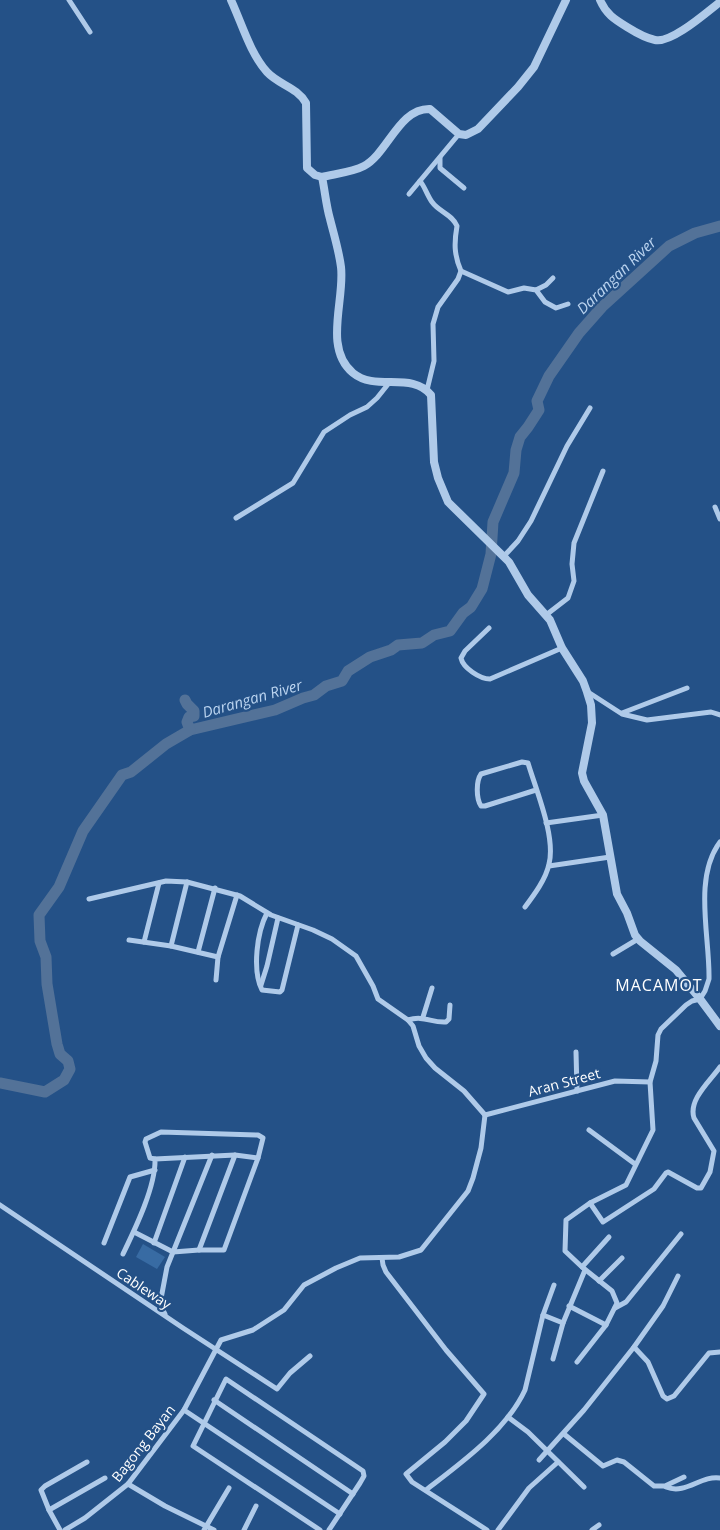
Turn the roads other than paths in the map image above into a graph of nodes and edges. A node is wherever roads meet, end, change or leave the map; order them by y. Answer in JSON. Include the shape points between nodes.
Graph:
{"nodes":[{"id":1,"x":69,"y":0,"type":"edge"},
{"id":2,"x":231,"y":0,"type":"edge"},
{"id":3,"x":566,"y":0,"type":"edge"},
{"id":4,"x":600,"y":0,"type":"edge"},
{"id":5,"x":720,"y":2,"type":"edge"},
{"id":6,"x":90,"y":32,"type":"dead end"},
{"id":7,"x":459,"y":134,"type":"junction"},
{"id":8,"x":440,"y":157,"type":"junction"},
{"id":9,"x":322,"y":177,"type":"junction"},
{"id":10,"x":420,"y":181,"type":"junction"},
{"id":11,"x":464,"y":188,"type":"dead end"},
{"id":12,"x":409,"y":194,"type":"dead end"},
{"id":13,"x":461,"y":271,"type":"junction"},
{"id":14,"x":552,"y":278,"type":"dead end"},
{"id":15,"x":536,"y":290,"type":"junction"},
{"id":16,"x":568,"y":304,"type":"dead end"},
{"id":17,"x":389,"y":382,"type":"junction"},
{"id":18,"x":427,"y":390,"type":"junction"},
{"id":19,"x":590,"y":408,"type":"dead end"},
{"id":20,"x":603,"y":471,"type":"dead end"},
{"id":21,"x":715,"y":507,"type":"dead end"},
{"id":22,"x":236,"y":518,"type":"dead end"},
{"id":23,"x":720,"y":519,"type":"edge"},
{"id":24,"x":502,"y":554,"type":"junction"},
{"id":25,"x":546,"y":615,"type":"junction"},
{"id":26,"x":489,"y":628,"type":"dead end"},
{"id":27,"x":562,"y":648,"type":"junction"},
{"id":28,"x":687,"y":688,"type":"dead end"},
{"id":29,"x":587,"y":692,"type":"junction"},
{"id":30,"x":622,"y":714,"type":"junction"},
{"id":31,"x":720,"y":715,"type":"edge"},
{"id":32,"x":536,"y":790,"type":"junction"},
{"id":33,"x":603,"y":816,"type":"junction"},
{"id":34,"x":546,"y":822,"type":"junction"},
{"id":35,"x":720,"y":842,"type":"edge"},
{"id":36,"x":610,"y":857,"type":"junction"},
{"id":37,"x":549,"y":866,"type":"junction"},
{"id":38,"x":187,"y":882,"type":"junction"},
{"id":39,"x":159,"y":883,"type":"junction"},
{"id":40,"x":215,"y":888,"type":"junction"},
{"id":41,"x":237,"y":895,"type":"junction"},
{"id":42,"x":89,"y":899,"type":"dead end"},
{"id":43,"x":525,"y":907,"type":"dead end"},
{"id":44,"x":266,"y":913,"type":"junction"},
{"id":45,"x":278,"y":918,"type":"junction"},
{"id":46,"x":298,"y":925,"type":"junction"},
{"id":47,"x":638,"y":939,"type":"junction"},
{"id":48,"x":129,"y":940,"type":"dead end"},
{"id":49,"x":144,"y":942,"type":"junction"},
{"id":50,"x":171,"y":946,"type":"junction"},
{"id":51,"x":198,"y":952,"type":"junction"},
{"id":52,"x":614,"y":954,"type":"dead end"},
{"id":53,"x":218,"y":957,"type":"junction"},
{"id":54,"x":216,"y":980,"type":"dead end"},
{"id":55,"x":260,"y":987,"type":"junction"},
{"id":56,"x":432,"y":988,"type":"dead end"},
{"id":57,"x":700,"y":998,"type":"junction"},
{"id":58,"x":450,"y":1005,"type":"dead end"},
{"id":59,"x":423,"y":1018,"type":"junction"},
{"id":60,"x":408,"y":1020,"type":"junction"},
{"id":61,"x":720,"y":1026,"type":"edge"},
{"id":62,"x":576,"y":1052,"type":"dead end"},
{"id":63,"x":720,"y":1067,"type":"edge"},
{"id":64,"x":650,"y":1082,"type":"junction"},
{"id":65,"x":577,"y":1091,"type":"junction"},
{"id":66,"x":485,"y":1115,"type":"junction"},
{"id":67,"x":588,"y":1130,"type":"dead end"},
{"id":68,"x":235,"y":1154,"type":"junction"},
{"id":69,"x":212,"y":1156,"type":"junction"},
{"id":70,"x":184,"y":1157,"type":"junction"},
{"id":71,"x":258,"y":1158,"type":"junction"},
{"id":72,"x":155,"y":1159,"type":"junction"},
{"id":73,"x":635,"y":1164,"type":"junction"},
{"id":74,"x":155,"y":1170,"type":"junction"},
{"id":75,"x":590,"y":1204,"type":"junction"},
{"id":76,"x":0,"y":1205,"type":"edge"},
{"id":77,"x":134,"y":1232,"type":"junction"},
{"id":78,"x":680,"y":1234,"type":"dead end"},
{"id":79,"x":609,"y":1237,"type":"dead end"},
{"id":80,"x":104,"y":1243,"type":"dead end"},
{"id":81,"x":154,"y":1243,"type":"junction"},
{"id":82,"x":200,"y":1250,"type":"junction"},
{"id":83,"x":173,"y":1252,"type":"junction"},
{"id":84,"x":123,"y":1254,"type":"dead end"},
{"id":85,"x":382,"y":1258,"type":"junction"},
{"id":86,"x":622,"y":1258,"type":"dead end"},
{"id":87,"x":583,"y":1269,"type":"junction"},
{"id":88,"x":678,"y":1276,"type":"dead end"},
{"id":89,"x":600,"y":1281,"type":"junction"},
{"id":90,"x":554,"y":1285,"type":"dead end"},
{"id":91,"x":570,"y":1306,"type":"junction"},
{"id":92,"x":615,"y":1308,"type":"junction"},
{"id":93,"x":543,"y":1315,"type":"junction"},
{"id":94,"x":166,"y":1316,"type":"junction"},
{"id":95,"x":563,"y":1323,"type":"junction"},
{"id":96,"x":606,"y":1325,"type":"junction"},
{"id":97,"x":634,"y":1347,"type":"junction"},
{"id":98,"x":215,"y":1348,"type":"junction"},
{"id":99,"x":720,"y":1352,"type":"edge"},
{"id":100,"x":310,"y":1356,"type":"dead end"},
{"id":101,"x":553,"y":1359,"type":"dead end"},
{"id":102,"x":577,"y":1362,"type":"dead end"},
{"id":103,"x":214,"y":1400,"type":"junction"},
{"id":104,"x":184,"y":1410,"type":"junction"},
{"id":105,"x":508,"y":1417,"type":"junction"},
{"id":106,"x":203,"y":1423,"type":"junction"},
{"id":107,"x":564,"y":1434,"type":"junction"},
{"id":108,"x":548,"y":1452,"type":"junction"},
{"id":109,"x":539,"y":1460,"type":"dead end"},
{"id":110,"x":87,"y":1462,"type":"dead end"},
{"id":111,"x":558,"y":1462,"type":"junction"},
{"id":112,"x":684,"y":1477,"type":"dead end"},
{"id":113,"x":104,"y":1478,"type":"dead end"},
{"id":114,"x":720,"y":1478,"type":"edge"},
{"id":115,"x":128,"y":1484,"type":"junction"},
{"id":116,"x":665,"y":1486,"type":"junction"},
{"id":117,"x":584,"y":1487,"type":"dead end"},
{"id":118,"x":228,"y":1488,"type":"dead end"},
{"id":119,"x":426,"y":1490,"type":"junction"},
{"id":120,"x":353,"y":1494,"type":"junction"},
{"id":121,"x":256,"y":1506,"type":"dead end"},
{"id":122,"x":49,"y":1510,"type":"junction"},
{"id":123,"x":340,"y":1514,"type":"junction"},
{"id":124,"x":599,"y":1526,"type":"dead end"},
{"id":125,"x":205,"y":1528,"type":"edge"},
{"id":126,"x":60,"y":1530,"type":"edge"},
{"id":127,"x":65,"y":1530,"type":"edge"},
{"id":128,"x":214,"y":1530,"type":"edge"},
{"id":129,"x":244,"y":1530,"type":"edge"},
{"id":130,"x":320,"y":1530,"type":"edge"},
{"id":131,"x":329,"y":1530,"type":"edge"},
{"id":132,"x":487,"y":1530,"type":"edge"},
{"id":133,"x":498,"y":1530,"type":"edge"},
{"id":134,"x":592,"y":1530,"type":"edge"}],
"edges":[{"from":1,"to":6,"type":"street"},
{"from":2,"to":9,"type":"street","via":[[258,60],[269,74],[302,96],[306,103],[307,168]]},
{"from":3,"to":7,"type":"street","via":[[534,67],[478,129],[466,135]]},
{"from":4,"to":5,"type":"street","via":[[604,10],[617,21],[656,41],[676,34]]},
{"from":7,"to":8,"type":"street"},
{"from":7,"to":9,"type":"street","via":[[430,110],[416,111],[364,166]]},
{"from":8,"to":10,"type":"street"},
{"from":8,"to":11,"type":"street","via":[[440,168]]},
{"from":9,"to":17,"type":"street","via":[[342,269],[337,334],[341,360],[354,374],[370,382]]},
{"from":10,"to":12,"type":"street"},
{"from":10,"to":13,"type":"street","via":[[431,201],[456,223],[454,245]]},
{"from":13,"to":15,"type":"street","via":[[508,292],[524,288]]},
{"from":13,"to":18,"type":"street","via":[[438,307],[433,324],[434,361]]},
{"from":14,"to":15,"type":"street"},
{"from":15,"to":16,"type":"street","via":[[545,302],[556,308]]},
{"from":17,"to":18,"type":"street","via":[[419,385]]},
{"from":17,"to":22,"type":"street","via":[[367,406],[324,432],[293,483]]},
{"from":18,"to":24,"type":"street","via":[[431,395],[434,462],[448,502]]},
{"from":19,"to":24,"type":"street","via":[[567,446],[531,521],[518,541]]},
{"from":20,"to":25,"type":"street","via":[[574,543],[574,581],[568,598]]},
{"from":21,"to":23,"type":"street"},
{"from":24,"to":25,"type":"street"},
{"from":25,"to":27,"type":"street"},
{"from":26,"to":27,"type":"street","via":[[461,658],[484,679]]},
{"from":27,"to":29,"type":"street"},
{"from":28,"to":30,"type":"street"},
{"from":29,"to":30,"type":"street"},
{"from":29,"to":33,"type":"street","via":[[592,723],[582,773]]},
{"from":30,"to":31,"type":"street","via":[[647,720],[711,712]]},
{"from":32,"to":32,"type":"street","via":[[486,806],[478,802],[481,774],[522,762],[528,763]]},
{"from":32,"to":34,"type":"street"},
{"from":33,"to":34,"type":"street"},
{"from":33,"to":36,"type":"street"},
{"from":34,"to":37,"type":"street"},
{"from":35,"to":57,"type":"street","via":[[708,864],[705,921],[709,979]]},
{"from":36,"to":37,"type":"street"},
{"from":36,"to":47,"type":"street","via":[[617,894]]},
{"from":37,"to":43,"type":"street"},
{"from":38,"to":39,"type":"street"},
{"from":38,"to":40,"type":"street"},
{"from":38,"to":50,"type":"street"},
{"from":39,"to":42,"type":"street"},
{"from":39,"to":49,"type":"street"},
{"from":40,"to":41,"type":"street"},
{"from":40,"to":51,"type":"street"},
{"from":41,"to":44,"type":"street"},
{"from":41,"to":53,"type":"street"},
{"from":44,"to":45,"type":"street"},
{"from":44,"to":55,"type":"street","via":[[256,954]]},
{"from":45,"to":46,"type":"street"},
{"from":45,"to":55,"type":"street"},
{"from":46,"to":55,"type":"street","via":[[282,990],[262,990]]},
{"from":46,"to":60,"type":"street","via":[[332,939],[356,956],[378,998]]},
{"from":47,"to":52,"type":"street"},
{"from":47,"to":57,"type":"street","via":[[676,970]]},
{"from":48,"to":49,"type":"street"},
{"from":49,"to":50,"type":"street"},
{"from":50,"to":51,"type":"street"},
{"from":51,"to":53,"type":"street"},
{"from":53,"to":54,"type":"street"},
{"from":56,"to":59,"type":"street"},
{"from":57,"to":61,"type":"street"},
{"from":57,"to":64,"type":"street","via":[[686,1005],[661,1029]]},
{"from":58,"to":59,"type":"street","via":[[446,1022]]},
{"from":59,"to":60,"type":"street"},
{"from":60,"to":66,"type":"street","via":[[426,1058],[464,1090]]},
{"from":62,"to":65,"type":"street"},
{"from":63,"to":75,"type":"street","via":[[699,1095],[692,1112],[714,1151],[710,1172],[701,1188],[668,1172],[654,1189],[603,1222]]},
{"from":64,"to":65,"type":"street","name":"Aran Street","via":[[615,1080]]},
{"from":64,"to":73,"type":"street","via":[[652,1130]]},
{"from":65,"to":66,"type":"street","name":"Aran Street"},
{"from":66,"to":85,"type":"street","via":[[481,1148],[468,1191],[421,1250]]},
{"from":67,"to":73,"type":"street"},
{"from":68,"to":69,"type":"street"},
{"from":68,"to":71,"type":"street"},
{"from":68,"to":82,"type":"street"},
{"from":69,"to":70,"type":"street"},
{"from":69,"to":83,"type":"street"},
{"from":70,"to":72,"type":"street"},
{"from":70,"to":81,"type":"street"},
{"from":71,"to":72,"type":"street","via":[[263,1138],[258,1134],[161,1132],[145,1142],[150,1158]]},
{"from":71,"to":82,"type":"street","via":[[224,1250]]},
{"from":72,"to":74,"type":"street"},
{"from":73,"to":75,"type":"street","via":[[626,1185]]},
{"from":74,"to":77,"type":"street"},
{"from":74,"to":80,"type":"street","via":[[130,1177]]},
{"from":75,"to":87,"type":"street","via":[[566,1220],[565,1251]]},
{"from":76,"to":94,"type":"street","name":"Cableway"},
{"from":77,"to":81,"type":"street"},
{"from":77,"to":84,"type":"street"},
{"from":78,"to":92,"type":"street","via":[[626,1302]]},
{"from":79,"to":87,"type":"street"},
{"from":81,"to":83,"type":"street"},
{"from":82,"to":83,"type":"street"},
{"from":83,"to":94,"type":"street","via":[[160,1304]]},
{"from":85,"to":98,"type":"street","via":[[360,1258],[304,1285],[284,1310],[253,1330],[221,1340]]},
{"from":85,"to":119,"type":"street","via":[[386,1272],[484,1394],[466,1421],[406,1474]]},
{"from":86,"to":89,"type":"street"},
{"from":87,"to":89,"type":"street"},
{"from":87,"to":91,"type":"street"},
{"from":88,"to":97,"type":"street","via":[[663,1306]]},
{"from":89,"to":92,"type":"street","via":[[612,1291],[617,1303]]},
{"from":90,"to":93,"type":"street"},
{"from":91,"to":95,"type":"street"},
{"from":91,"to":96,"type":"street"},
{"from":92,"to":96,"type":"street"},
{"from":93,"to":95,"type":"street"},
{"from":93,"to":105,"type":"street","via":[[525,1390]]},
{"from":94,"to":98,"type":"street","name":"Cableway"},
{"from":95,"to":101,"type":"street"},
{"from":96,"to":102,"type":"street"},
{"from":97,"to":99,"type":"street","via":[[648,1362],[667,1399],[674,1396],[709,1353]]},
{"from":97,"to":107,"type":"street"},
{"from":98,"to":100,"type":"street","name":"Cableway","via":[[277,1389],[290,1372]]},
{"from":98,"to":104,"type":"street","name":"Bagong Bayan"},
{"from":103,"to":106,"type":"street"},
{"from":103,"to":120,"type":"street"},
{"from":103,"to":120,"type":"street","via":[[224,1381],[228,1380],[354,1464],[364,1473]]},
{"from":104,"to":106,"type":"street"},
{"from":104,"to":115,"type":"street","name":"Bagong Bayan"},
{"from":105,"to":108,"type":"street"},
{"from":105,"to":119,"type":"street","via":[[479,1448]]},
{"from":106,"to":123,"type":"street"},
{"from":106,"to":130,"type":"street","via":[[194,1447]]},
{"from":107,"to":108,"type":"street"},
{"from":107,"to":116,"type":"street","via":[[603,1466],[617,1460],[624,1462],[654,1486]]},
{"from":108,"to":109,"type":"street"},
{"from":108,"to":111,"type":"street"},
{"from":110,"to":122,"type":"street","via":[[43,1488],[41,1491]]},
{"from":111,"to":117,"type":"street"},
{"from":111,"to":133,"type":"street","via":[[529,1488]]},
{"from":112,"to":116,"type":"street"},
{"from":113,"to":122,"type":"street"},
{"from":114,"to":116,"type":"street","via":[[710,1478],[683,1488]]},
{"from":115,"to":125,"type":"street"},
{"from":115,"to":127,"type":"street","name":"Bagong Bayan"},
{"from":118,"to":125,"type":"street"},
{"from":119,"to":132,"type":"street"},
{"from":120,"to":123,"type":"street"},
{"from":121,"to":129,"type":"street"},
{"from":122,"to":126,"type":"street"},
{"from":123,"to":131,"type":"street"},
{"from":124,"to":134,"type":"street"},
{"from":125,"to":128,"type":"street"}]}
